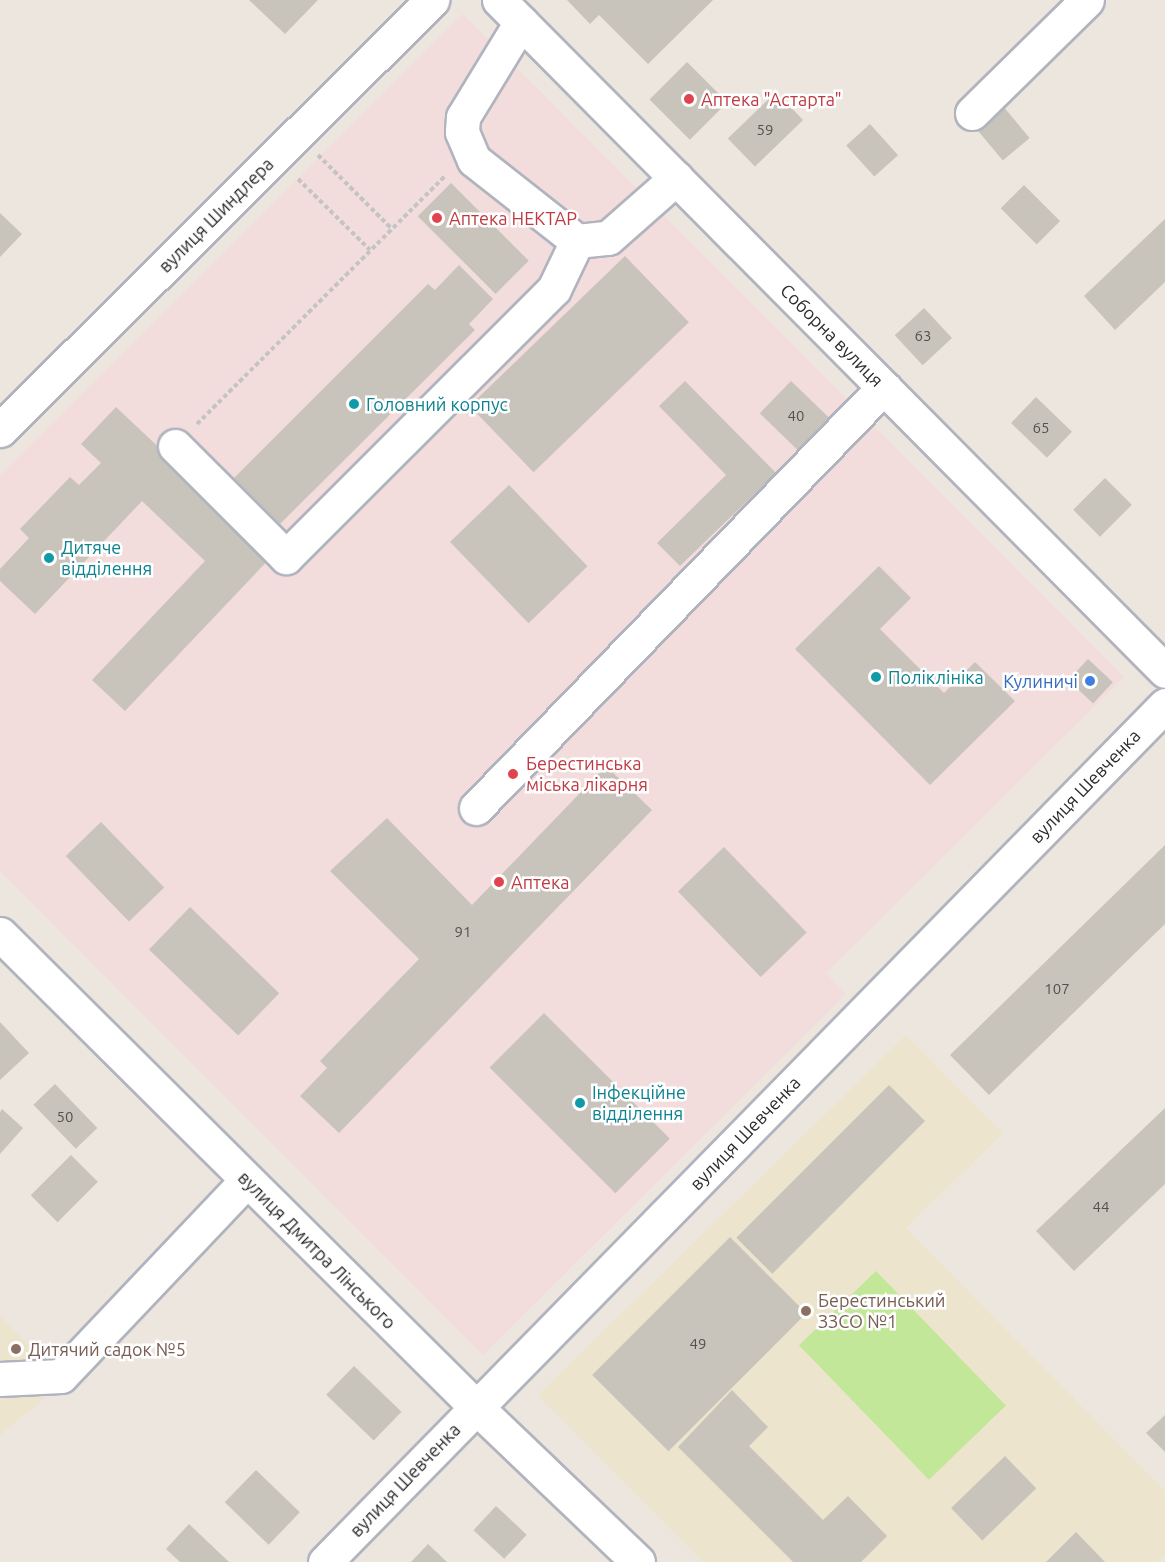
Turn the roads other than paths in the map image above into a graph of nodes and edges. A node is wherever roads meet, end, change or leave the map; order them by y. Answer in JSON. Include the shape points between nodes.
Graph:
{"nodes":[{"id":1,"x":432,"y":0,"type":"edge"},
{"id":2,"x":1087,"y":0,"type":"edge"},
{"id":3,"x":510,"y":11,"type":"edge"},
{"id":4,"x":972,"y":113,"type":"dead end"},
{"id":5,"x":676,"y":178,"type":"junction"},
{"id":6,"x":577,"y":241,"type":"junction"},
{"id":7,"x":884,"y":387,"type":"junction"},
{"id":8,"x":0,"y":430,"type":"edge"},
{"id":9,"x":175,"y":446,"type":"road end"},
{"id":10,"x":1165,"y":671,"type":"edge"},
{"id":11,"x":1165,"y":705,"type":"edge"},
{"id":12,"x":476,"y":808,"type":"dead end"},
{"id":13,"x":0,"y":934,"type":"edge"},
{"id":14,"x":247,"y":1180,"type":"junction"},
{"id":15,"x":0,"y":1379,"type":"edge"},
{"id":16,"x":476,"y":1407,"type":"junction"},
{"id":17,"x":325,"y":1562,"type":"edge"},
{"id":18,"x":638,"y":1562,"type":"edge"}],
"edges":[{"from":1,"to":8,"type":"street","name":"вулиця Шиндлера"},
{"from":2,"to":4,"type":"street"},
{"from":3,"to":5,"type":"street","name":"Соборна вулиця"},
{"from":3,"to":6,"type":"street","via":[[469,102],[462,132],[474,160]]},
{"from":5,"to":6,"type":"street","via":[[608,238]]},
{"from":5,"to":7,"type":"street","name":"Соборна вулиця"},
{"from":6,"to":9,"type":"street","via":[[554,289],[286,557]]},
{"from":7,"to":10,"type":"street","name":"Соборна вулиця"},
{"from":7,"to":12,"type":"street"},
{"from":11,"to":16,"type":"street","name":"вулиця Шевченка"},
{"from":13,"to":14,"type":"street","name":"вулиця Дмитра Лінського"},
{"from":14,"to":15,"type":"street","via":[[62,1376]]},
{"from":14,"to":16,"type":"street","name":"вулиця Дмитра Лінського"},
{"from":16,"to":17,"type":"street","name":"вулиця Шевченка"},
{"from":16,"to":18,"type":"street","name":"вулиця Дмитра Лінського"}]}
